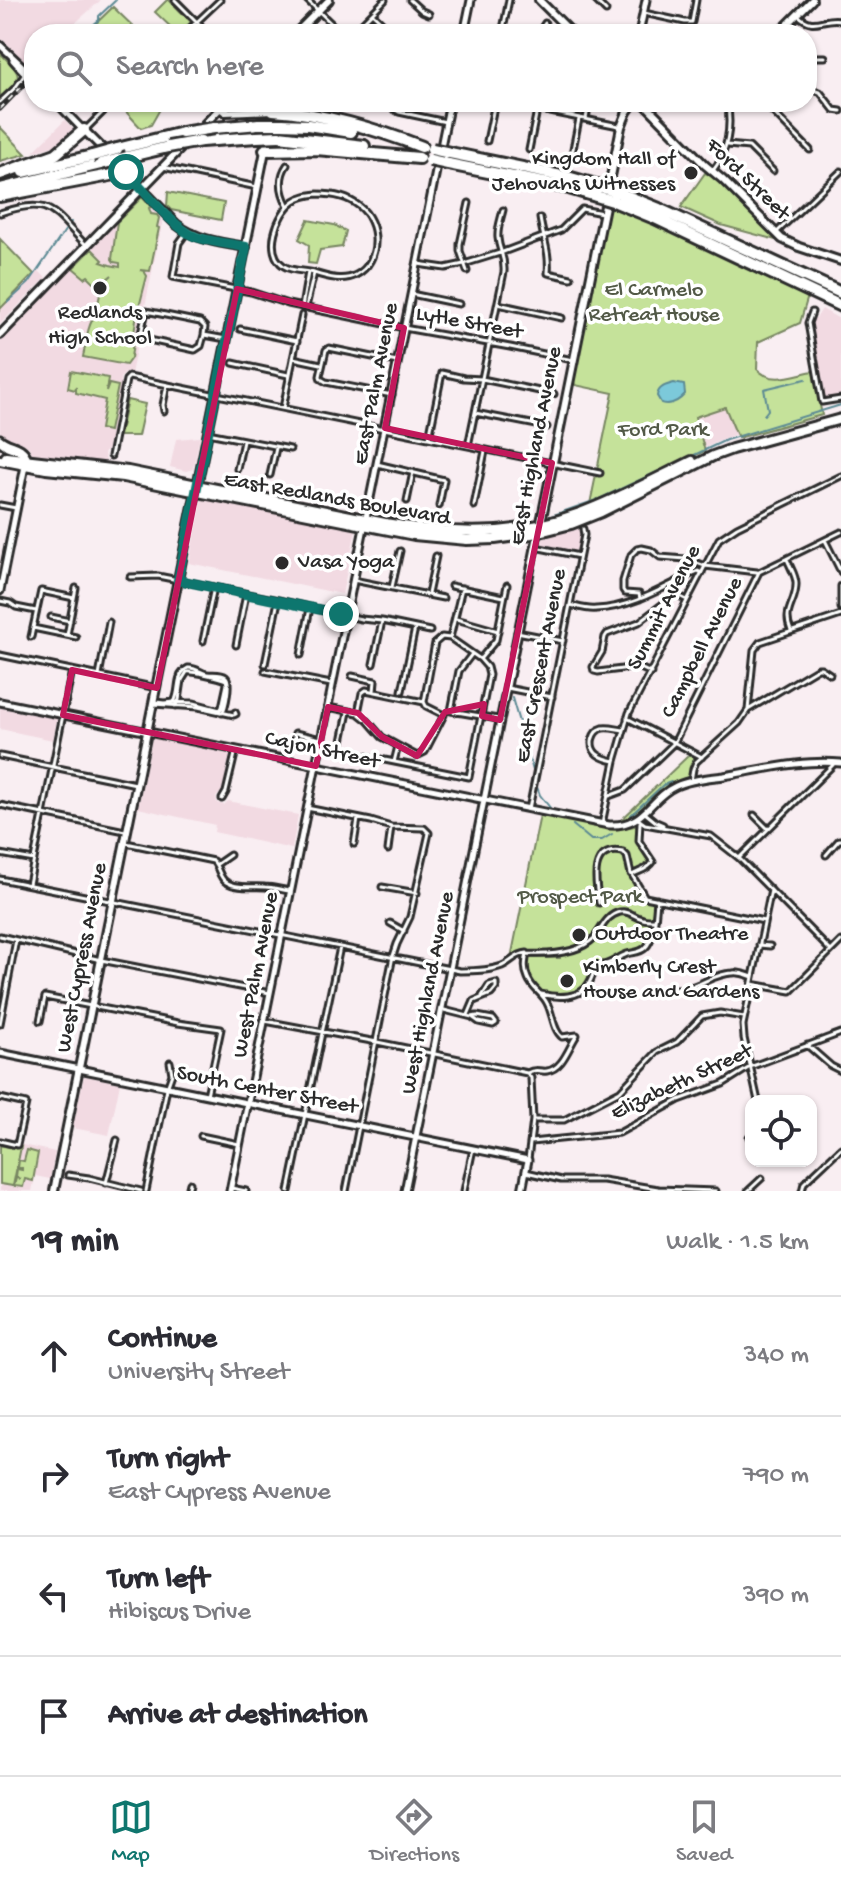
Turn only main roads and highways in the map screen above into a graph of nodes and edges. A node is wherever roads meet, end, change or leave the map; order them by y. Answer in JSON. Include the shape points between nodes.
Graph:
{"nodes":[{"id":1,"x":329,"y":0,"type":"edge"},
{"id":2,"x":539,"y":0,"type":"edge"},
{"id":3,"x":812,"y":0,"type":"edge"},
{"id":4,"x":305,"y":24,"type":"edge"},
{"id":5,"x":563,"y":24,"type":"edge"},
{"id":6,"x":789,"y":24,"type":"edge"},
{"id":7,"x":216,"y":112,"type":"edge"},
{"id":8,"x":273,"y":112,"type":"edge"},
{"id":9,"x":298,"y":112,"type":"edge"},
{"id":10,"x":627,"y":112,"type":"edge"},
{"id":11,"x":653,"y":112,"type":"edge"},
{"id":12,"x":84,"y":130,"type":"joint"},
{"id":13,"x":265,"y":150,"type":"junction"},
{"id":14,"x":426,"y":154,"type":"junction"},
{"id":15,"x":97,"y":160,"type":"junction"},
{"id":16,"x":126,"y":172,"type":"junction"},
{"id":17,"x":0,"y":176,"type":"edge"},
{"id":18,"x":0,"y":189,"type":"edge"},
{"id":19,"x":142,"y":189,"type":"junction"},
{"id":20,"x":0,"y":196,"type":"edge"},
{"id":21,"x":616,"y":197,"type":"junction"},
{"id":22,"x":246,"y":247,"type":"junction"},
{"id":23,"x":841,"y":261,"type":"edge"},
{"id":24,"x":841,"y":291,"type":"edge"},
{"id":25,"x":841,"y":309,"type":"edge"},
{"id":26,"x":0,"y":332,"type":"edge"},
{"id":27,"x":841,"y":416,"type":"edge"},
{"id":28,"x":2,"y":450,"type":"edge"},
{"id":29,"x":196,"y":488,"type":"junction"},
{"id":30,"x":539,"y":528,"type":"junction"},
{"id":31,"x":54,"y":1191,"type":"edge"}],
"edges":[{"from":1,"to":4,"type":"main road"},
{"from":2,"to":5,"type":"main road"},
{"from":3,"to":6,"type":"main road"},
{"from":7,"to":19,"type":"main road"},
{"from":8,"to":13,"type":"main road","name":"West Cypress Avenue"},
{"from":9,"to":14,"type":"highway","via":[[399,138]]},
{"from":10,"to":30,"type":"main road","name":"East Highland Avenue"},
{"from":11,"to":23,"type":"main road","name":"Ford Street","via":[[787,242]]},
{"from":12,"to":16,"type":"main road"},
{"from":12,"to":17,"type":"highway","via":[[56,154]]},
{"from":13,"to":14,"type":"highway"},
{"from":13,"to":22,"type":"main road","name":"West Cypress Avenue"},
{"from":14,"to":15,"type":"highway","bridge":true,"via":[[279,136],[201,141]]},
{"from":14,"to":15,"type":"highway","bridge":true,"via":[[341,130],[259,124],[182,133],[117,149]]},
{"from":14,"to":21,"type":"highway","bridge":true,"via":[[571,178]]},
{"from":15,"to":17,"type":"highway"},
{"from":15,"to":18,"type":"highway"},
{"from":16,"to":19,"type":"main road"},
{"from":16,"to":20,"type":"highway"},
{"from":19,"to":22,"type":"main road","via":[[187,232]]},
{"from":19,"to":26,"type":"main road"},
{"from":21,"to":24,"type":"highway","via":[[659,209]]},
{"from":21,"to":25,"type":"highway"},
{"from":22,"to":29,"type":"main road","name":"West Cypress Avenue"},
{"from":27,"to":30,"type":"main road","name":"East Redlands Boulevard","via":[[713,456],[571,524]]},
{"from":28,"to":29,"type":"main road","name":"East Redlands Boulevard","via":[[25,461],[128,471]]},
{"from":29,"to":30,"type":"main road","name":"East Redlands Boulevard","via":[[425,537],[495,539]]},
{"from":29,"to":31,"type":"main road","name":"West Cypress Avenue"}]}
